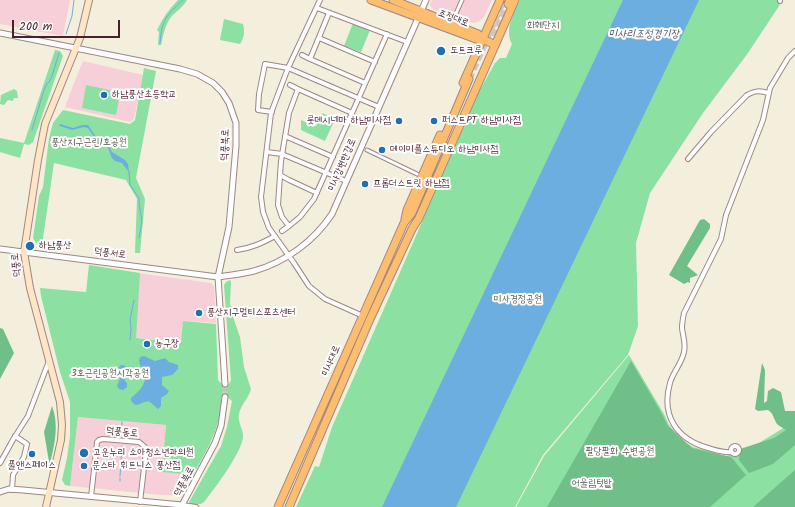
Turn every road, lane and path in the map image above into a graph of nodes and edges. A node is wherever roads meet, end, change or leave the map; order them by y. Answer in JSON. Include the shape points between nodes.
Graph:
{"nodes":[{"id":1,"x":89,"y":0,"type":"edge"},
{"id":2,"x":320,"y":0,"type":"edge"},
{"id":3,"x":371,"y":0,"type":"edge"},
{"id":4,"x":393,"y":0,"type":"edge"},
{"id":5,"x":426,"y":0,"type":"edge"},
{"id":6,"x":462,"y":0,"type":"edge"},
{"id":7,"x":507,"y":1,"type":"edge"},
{"id":8,"x":317,"y":8,"type":"junction"},
{"id":9,"x":329,"y":13,"type":"junction"},
{"id":10,"x":420,"y":14,"type":"junction"},
{"id":11,"x":454,"y":18,"type":"dead end"},
{"id":12,"x":0,"y":33,"type":"edge"},
{"id":13,"x":387,"y":34,"type":"junction"},
{"id":14,"x":319,"y":38,"type":"junction"},
{"id":15,"x":483,"y":39,"type":"junction"},
{"id":16,"x":407,"y":42,"type":"junction"},
{"id":17,"x":495,"y":45,"type":"junction"},
{"id":18,"x":76,"y":48,"type":"junction"},
{"id":19,"x":795,"y":51,"type":"edge"},
{"id":20,"x":302,"y":55,"type":"dead end"},
{"id":21,"x":310,"y":59,"type":"junction"},
{"id":22,"x":374,"y":62,"type":"junction"},
{"id":23,"x":288,"y":68,"type":"junction"},
{"id":24,"x":365,"y":82,"type":"junction"},
{"id":25,"x":290,"y":85,"type":"dead end"},
{"id":26,"x":298,"y":89,"type":"junction"},
{"id":27,"x":768,"y":93,"type":"junction"},
{"id":28,"x":358,"y":98,"type":"junction"},
{"id":29,"x":379,"y":106,"type":"junction"},
{"id":30,"x":272,"y":112,"type":"junction"},
{"id":31,"x":352,"y":113,"type":"junction"},
{"id":32,"x":285,"y":136,"type":"junction"},
{"id":33,"x":367,"y":150,"type":"dead end"},
{"id":34,"x":267,"y":152,"type":"junction"},
{"id":35,"x":282,"y":154,"type":"junction"},
{"id":36,"x":333,"y":157,"type":"junction"},
{"id":37,"x":688,"y":159,"type":"dead end"},
{"id":38,"x":326,"y":172,"type":"junction"},
{"id":39,"x":417,"y":174,"type":"dead end"},
{"id":40,"x":280,"y":175,"type":"junction"},
{"id":41,"x":346,"y":181,"type":"junction"},
{"id":42,"x":317,"y":193,"type":"junction"},
{"id":43,"x":404,"y":223,"type":"junction"},
{"id":44,"x":289,"y":226,"type":"junction"},
{"id":45,"x":412,"y":228,"type":"junction"},
{"id":46,"x":282,"y":231,"type":"dead end"},
{"id":47,"x":275,"y":236,"type":"junction"},
{"id":48,"x":0,"y":249,"type":"edge"},
{"id":49,"x":237,"y":250,"type":"dead end"},
{"id":50,"x":24,"y":252,"type":"junction"},
{"id":51,"x":290,"y":256,"type":"junction"},
{"id":52,"x":218,"y":277,"type":"junction"},
{"id":53,"x":363,"y":316,"type":"junction"},
{"id":54,"x":49,"y":361,"type":"junction"},
{"id":55,"x":225,"y":384,"type":"tunnel mouth"},
{"id":56,"x":225,"y":397,"type":"tunnel mouth"},
{"id":57,"x":15,"y":436,"type":"junction"},
{"id":58,"x":732,"y":452,"type":"dead end"},
{"id":59,"x":0,"y":463,"type":"edge"},
{"id":60,"x":12,"y":490,"type":"junction"},
{"id":61,"x":0,"y":492,"type":"edge"},
{"id":62,"x":49,"y":493,"type":"junction"},
{"id":63,"x":91,"y":497,"type":"junction"},
{"id":64,"x":140,"y":502,"type":"junction"},
{"id":65,"x":182,"y":506,"type":"edge"},
{"id":66,"x":46,"y":507,"type":"edge"},
{"id":67,"x":196,"y":507,"type":"edge"},
{"id":68,"x":278,"y":507,"type":"edge"},
{"id":69,"x":289,"y":507,"type":"edge"}],
"edges":[{"from":1,"to":18,"type":"main road","name":"덕풍로"},
{"from":2,"to":8,"type":"street"},
{"from":3,"to":10,"type":"main road","name":"조정대로"},
{"from":4,"to":10,"type":"main road","name":"조정대로"},
{"from":5,"to":10,"type":"street","name":"미사강변한강로"},
{"from":6,"to":11,"type":"street"},
{"from":7,"to":15,"type":"main road","name":"미사대로"},
{"from":7,"to":17,"type":"main road","name":"미사대로"},
{"from":8,"to":9,"type":"street"},
{"from":8,"to":23,"type":"street"},
{"from":9,"to":13,"type":"street"},
{"from":9,"to":14,"type":"street"},
{"from":10,"to":15,"type":"main road","name":"조정대로","via":[[478,34]]},
{"from":10,"to":16,"type":"street","name":"미사강변한강로"},
{"from":12,"to":18,"type":"street","name":"덕풍북로"},
{"from":13,"to":16,"type":"street"},
{"from":13,"to":22,"type":"street"},
{"from":14,"to":21,"type":"street"},
{"from":14,"to":22,"type":"street"},
{"from":15,"to":17,"type":"main road","name":"조정대로"},
{"from":15,"to":43,"type":"main road","name":"미사대로","via":[[407,210]]},
{"from":16,"to":29,"type":"street","name":"미사강변한강로"},
{"from":17,"to":45,"type":"main road","name":"미사대로","via":[[419,218]]},
{"from":18,"to":50,"type":"main road","name":"덕풍로","via":[[45,124]]},
{"from":18,"to":52,"type":"street","name":"덕풍북로","via":[[196,74],[213,83],[229,103],[236,123],[236,146],[229,227]]},
{"from":19,"to":27,"type":"street","via":[[777,74]]},
{"from":20,"to":21,"type":"street"},
{"from":21,"to":24,"type":"street"},
{"from":22,"to":24,"type":"street"},
{"from":23,"to":28,"type":"street"},
{"from":23,"to":30,"type":"street"},
{"from":23,"to":30,"type":"street","via":[[265,64],[258,110]]},
{"from":24,"to":28,"type":"street"},
{"from":25,"to":26,"type":"street"},
{"from":26,"to":31,"type":"street"},
{"from":26,"to":32,"type":"street","via":[[288,113]]},
{"from":27,"to":37,"type":"street","via":[[760,90],[747,95]]},
{"from":27,"to":58,"type":"street","via":[[763,120],[726,216],[722,239],[684,313],[682,329],[685,348],[683,358],[670,383],[667,398],[670,419],[685,438],[722,452]]},
{"from":28,"to":29,"type":"street"},
{"from":28,"to":31,"type":"street"},
{"from":29,"to":41,"type":"street","name":"미사강변한강로"},
{"from":30,"to":34,"type":"street"},
{"from":31,"to":36,"type":"street"},
{"from":32,"to":35,"type":"street"},
{"from":32,"to":36,"type":"street"},
{"from":33,"to":39,"type":"street"},
{"from":34,"to":35,"type":"street"},
{"from":34,"to":47,"type":"street","via":[[261,204],[265,219]]},
{"from":35,"to":38,"type":"street"},
{"from":35,"to":40,"type":"street"},
{"from":36,"to":38,"type":"street"},
{"from":38,"to":41,"type":"street"},
{"from":38,"to":42,"type":"street"},
{"from":40,"to":42,"type":"street"},
{"from":40,"to":44,"type":"street","via":[[278,205],[282,217]]},
{"from":41,"to":51,"type":"street","name":"미사강변한강로","via":[[332,214],[321,229]]},
{"from":42,"to":44,"type":"street","via":[[300,217]]},
{"from":43,"to":45,"type":"main road","name":"미사대로","via":[[412,213],[471,80]]},
{"from":43,"to":53,"type":"main road","name":"미사대로"},
{"from":44,"to":46,"type":"street"},
{"from":45,"to":69,"type":"main road","name":"미사대로"},
{"from":47,"to":49,"type":"street","via":[[250,248]]},
{"from":47,"to":51,"type":"street"},
{"from":48,"to":50,"type":"street","name":"덕풍서로"},
{"from":50,"to":52,"type":"street","name":"덕풍서로"},
{"from":50,"to":54,"type":"main road","name":"덕풍로","via":[[30,288]]},
{"from":51,"to":52,"type":"street","name":"미사강변한강로","via":[[254,271]]},
{"from":51,"to":53,"type":"street","via":[[309,286],[325,299]]},
{"from":52,"to":55,"type":"street","name":"덕풍북로"},
{"from":53,"to":68,"type":"main road","name":"미사대로"},
{"from":54,"to":57,"type":"street","via":[[28,416]]},
{"from":54,"to":62,"type":"main road","name":"덕풍로","via":[[60,402],[62,425],[60,447]]},
{"from":56,"to":65,"type":"street","name":"덕풍북로","via":[[221,426],[215,442]]},
{"from":57,"to":59,"type":"street"},
{"from":57,"to":60,"type":"street","via":[[27,444],[24,457],[13,475]]},
{"from":60,"to":61,"type":"street"},
{"from":60,"to":62,"type":"street"},
{"from":62,"to":63,"type":"street"},
{"from":62,"to":66,"type":"main road","name":"덕풍로"},
{"from":63,"to":64,"type":"street"},
{"from":63,"to":64,"type":"street","name":"덕풍동로","via":[[96,445],[100,440],[139,442],[146,451]]},
{"from":64,"to":65,"type":"street"},
{"from":65,"to":67,"type":"street"}]}
